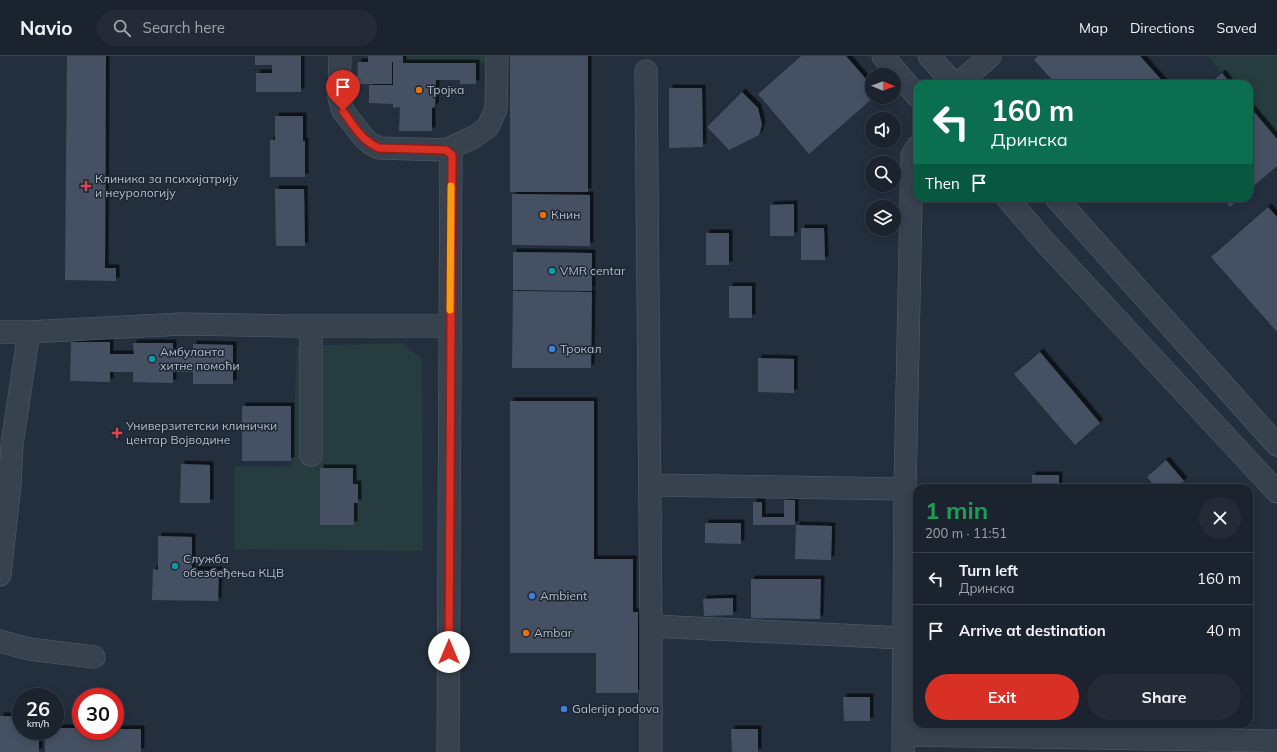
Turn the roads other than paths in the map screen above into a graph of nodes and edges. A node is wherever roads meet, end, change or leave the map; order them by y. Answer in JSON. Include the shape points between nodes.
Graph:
{"nodes":[{"id":1,"x":340,"y":56,"type":"edge"},
{"id":2,"x":497,"y":56,"type":"edge"},
{"id":3,"x":883,"y":56,"type":"edge"},
{"id":4,"x":929,"y":56,"type":"edge"},
{"id":5,"x":990,"y":56,"type":"edge"},
{"id":6,"x":646,"y":71,"type":"dead end"},
{"id":7,"x":950,"y":80,"type":"edge"},
{"id":8,"x":963,"y":80,"type":"edge"},
{"id":9,"x":913,"y":91,"type":"edge"},
{"id":10,"x":446,"y":150,"type":"junction"},
{"id":11,"x":913,"y":153,"type":"edge"},
{"id":12,"x":1010,"y":202,"type":"edge"},
{"id":13,"x":1060,"y":202,"type":"edge"},
{"id":14,"x":311,"y":326,"type":"junction"},
{"id":15,"x":450,"y":326,"type":"junction"},
{"id":16,"x":0,"y":332,"type":"edge"},
{"id":17,"x":29,"y":332,"type":"junction"},
{"id":18,"x":1277,"y":445,"type":"edge"},
{"id":19,"x":311,"y":455,"type":"dead end"},
{"id":20,"x":650,"y":485,"type":"junction"},
{"id":21,"x":905,"y":489,"type":"junction"},
{"id":22,"x":1277,"y":492,"type":"edge"},
{"id":23,"x":0,"y":575,"type":"edge"},
{"id":24,"x":651,"y":626,"type":"junction"},
{"id":25,"x":903,"y":638,"type":"junction"},
{"id":26,"x":0,"y":641,"type":"edge"},
{"id":27,"x":94,"y":657,"type":"dead end"},
{"id":28,"x":1277,"y":741,"type":"edge"},
{"id":29,"x":904,"y":743,"type":"edge"},
{"id":30,"x":448,"y":752,"type":"edge"},
{"id":31,"x":651,"y":752,"type":"edge"}],
"edges":[{"from":1,"to":10,"type":"street","via":[[339,98],[343,111],[365,139],[379,148]]},
{"from":2,"to":10,"type":"street","via":[[496,109],[488,127],[474,137]]},
{"from":3,"to":9,"type":"street"},
{"from":4,"to":7,"type":"street"},
{"from":5,"to":8,"type":"street"},
{"from":6,"to":20,"type":"street"},
{"from":10,"to":15,"type":"street","via":[[452,155]]},
{"from":11,"to":21,"type":"street"},
{"from":12,"to":22,"type":"street"},
{"from":13,"to":18,"type":"street"},
{"from":14,"to":15,"type":"street"},
{"from":14,"to":17,"type":"street","via":[[181,324]]},
{"from":14,"to":19,"type":"street"},
{"from":15,"to":30,"type":"street"},
{"from":16,"to":17,"type":"street"},
{"from":17,"to":23,"type":"street","via":[[12,444]]},
{"from":20,"to":21,"type":"street"},
{"from":20,"to":24,"type":"street"},
{"from":21,"to":25,"type":"street"},
{"from":24,"to":25,"type":"street"},
{"from":24,"to":31,"type":"street"},
{"from":25,"to":29,"type":"street"},
{"from":26,"to":27,"type":"street","via":[[29,649]]},
{"from":28,"to":29,"type":"street"}]}
